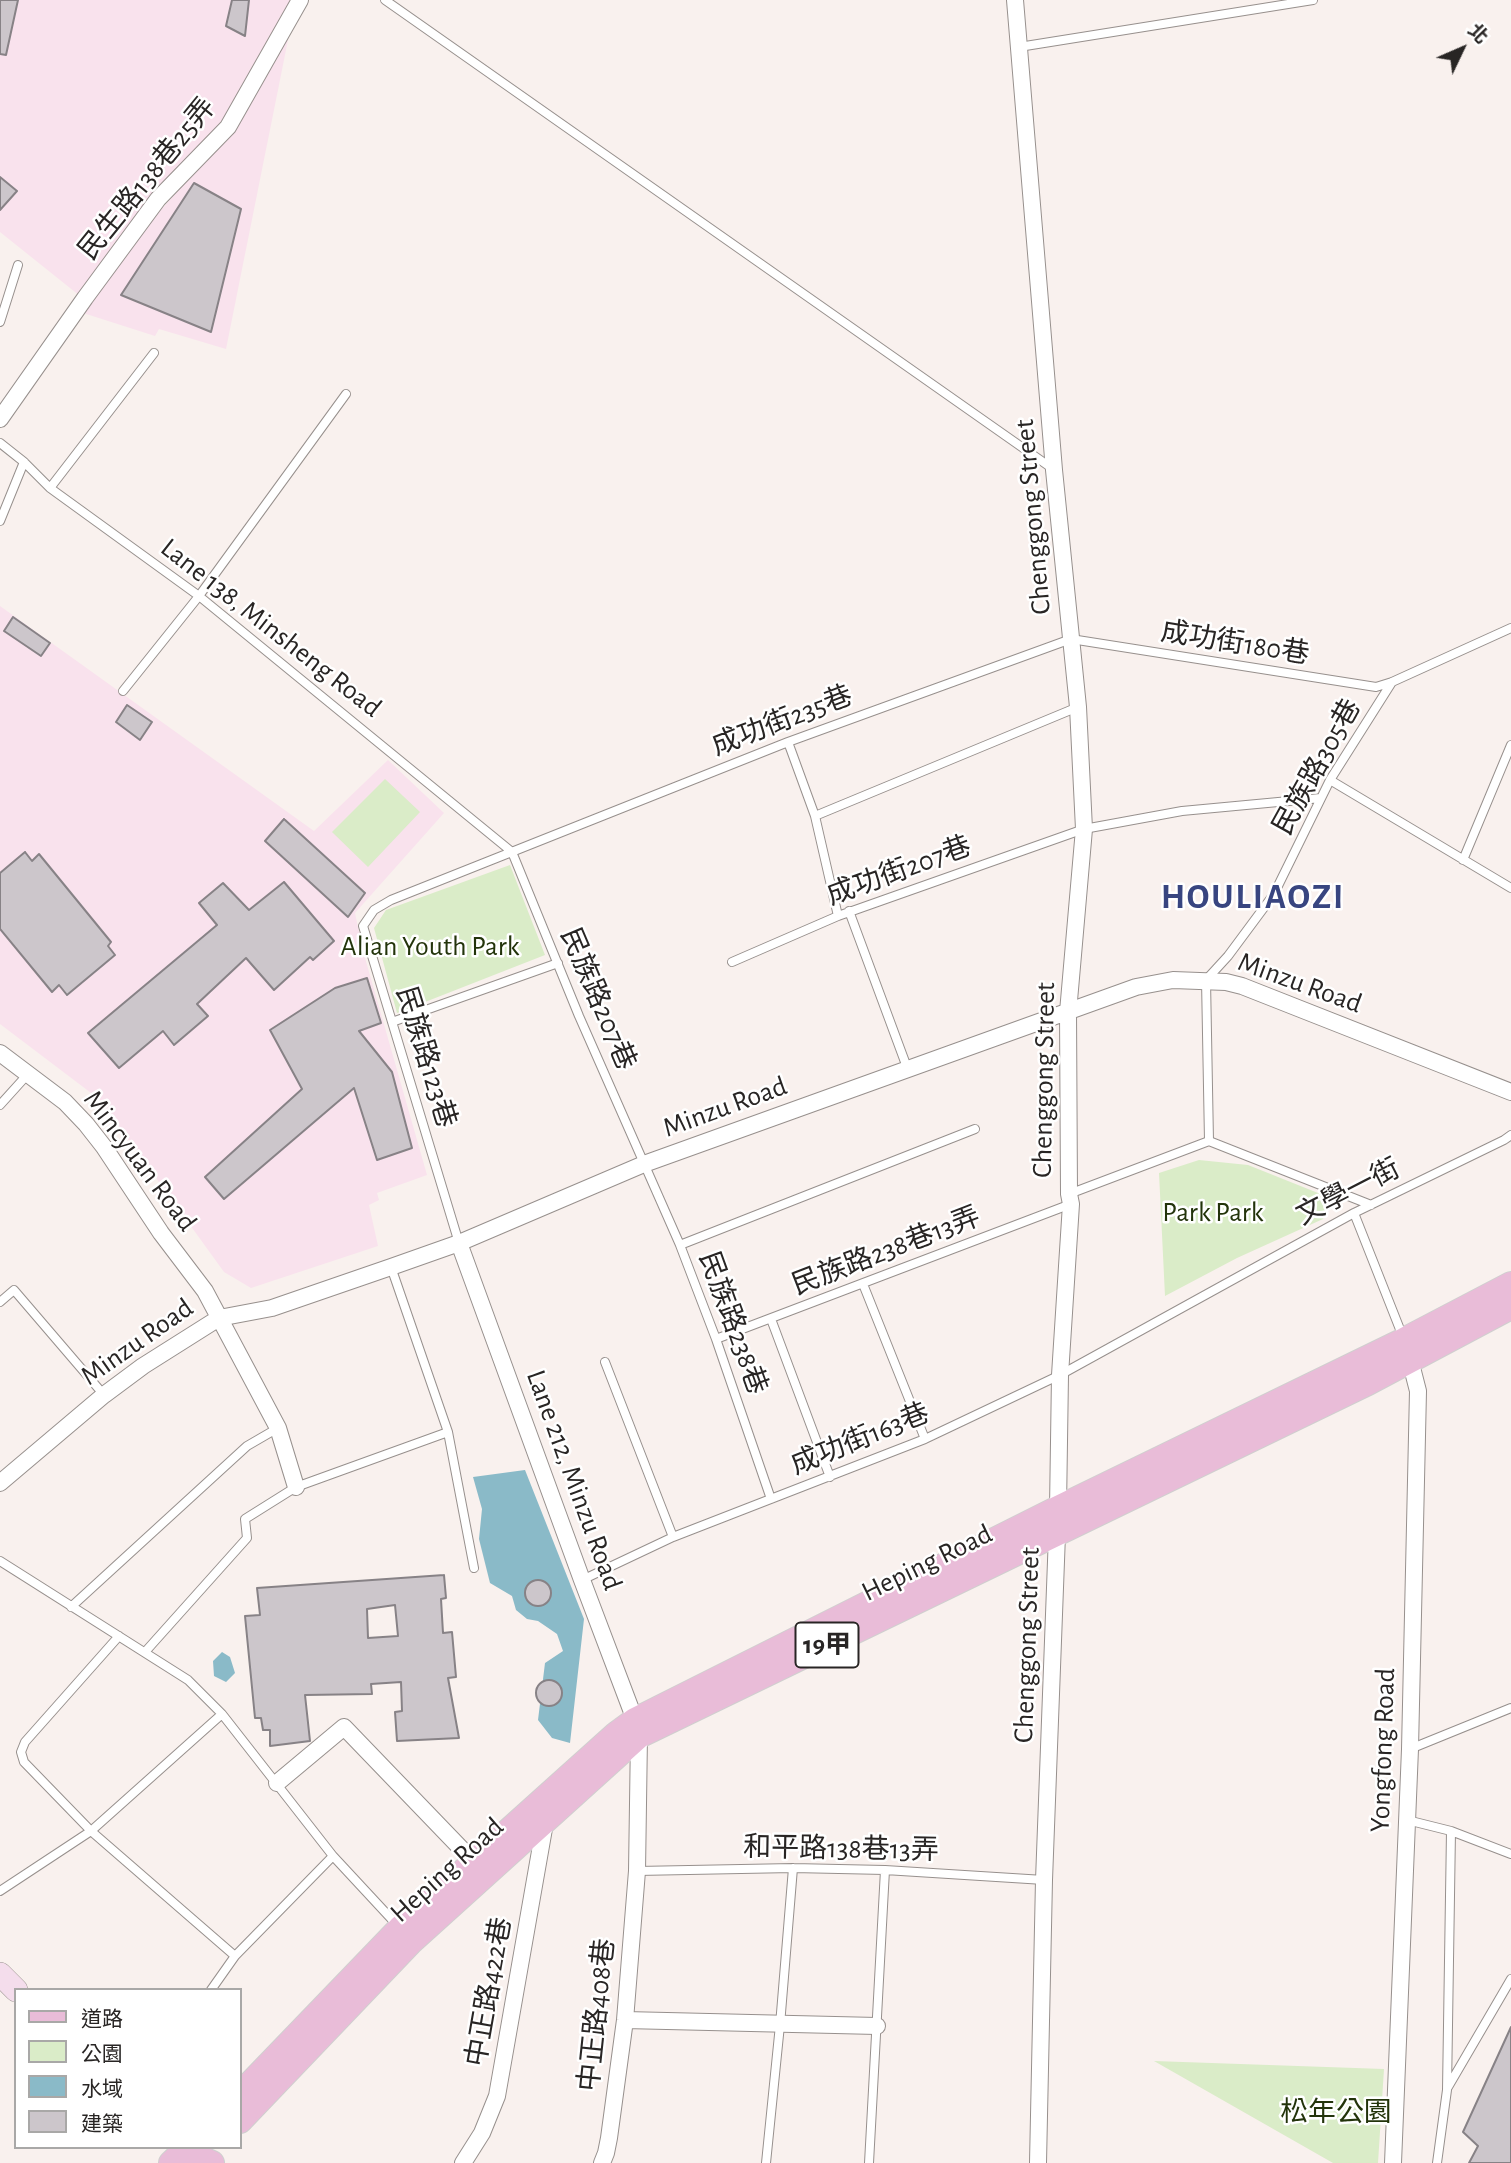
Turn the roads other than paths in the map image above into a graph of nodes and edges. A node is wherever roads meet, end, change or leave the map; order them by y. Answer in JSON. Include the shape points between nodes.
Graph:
{"nodes":[{"id":1,"x":300,"y":0,"type":"edge"},
{"id":2,"x":385,"y":0,"type":"edge"},
{"id":3,"x":1016,"y":0,"type":"edge"},
{"id":4,"x":1313,"y":0,"type":"edge"},
{"id":5,"x":1019,"y":47,"type":"junction"},
{"id":6,"x":18,"y":265,"type":"dead end"},
{"id":7,"x":0,"y":322,"type":"edge"},
{"id":8,"x":153,"y":353,"type":"dead end"},
{"id":9,"x":346,"y":394,"type":"dead end"},
{"id":10,"x":0,"y":419,"type":"edge"},
{"id":11,"x":0,"y":443,"type":"edge"},
{"id":12,"x":24,"y":462,"type":"junction"},
{"id":13,"x":1054,"y":470,"type":"junction"},
{"id":14,"x":50,"y":488,"type":"junction"},
{"id":15,"x":0,"y":521,"type":"edge"},
{"id":16,"x":199,"y":596,"type":"junction"},
{"id":17,"x":1511,"y":628,"type":"edge"},
{"id":18,"x":1071,"y":639,"type":"junction"},
{"id":19,"x":1392,"y":682,"type":"junction"},
{"id":20,"x":124,"y":691,"type":"dead end"},
{"id":21,"x":1078,"y":707,"type":"junction"},
{"id":22,"x":788,"y":742,"type":"junction"},
{"id":23,"x":1511,"y":745,"type":"edge"},
{"id":24,"x":1330,"y":780,"type":"junction"},
{"id":25,"x":1321,"y":798,"type":"junction"},
{"id":26,"x":815,"y":816,"type":"junction"},
{"id":27,"x":1084,"y":829,"type":"junction"},
{"id":28,"x":512,"y":852,"type":"junction"},
{"id":29,"x":1463,"y":860,"type":"junction"},
{"id":30,"x":1511,"y":888,"type":"edge"},
{"id":31,"x":849,"y":911,"type":"junction"},
{"id":32,"x":838,"y":916,"type":"junction"},
{"id":33,"x":732,"y":962,"type":"dead end"},
{"id":34,"x":558,"y":963,"type":"junction"},
{"id":35,"x":1206,"y":980,"type":"junction"},
{"id":36,"x":1068,"y":1012,"type":"junction"},
{"id":37,"x":392,"y":1022,"type":"junction"},
{"id":38,"x":0,"y":1053,"type":"edge"},
{"id":39,"x":908,"y":1070,"type":"junction"},
{"id":40,"x":28,"y":1074,"type":"junction"},
{"id":41,"x":1511,"y":1092,"type":"edge"},
{"id":42,"x":0,"y":1105,"type":"edge"},
{"id":43,"x":975,"y":1129,"type":"dead end"},
{"id":44,"x":1511,"y":1135,"type":"edge"},
{"id":45,"x":1209,"y":1141,"type":"junction"},
{"id":46,"x":644,"y":1164,"type":"junction"},
{"id":47,"x":1070,"y":1199,"type":"junction"},
{"id":48,"x":1371,"y":1205,"type":"junction"},
{"id":49,"x":1354,"y":1213,"type":"junction"},
{"id":50,"x":459,"y":1243,"type":"junction"},
{"id":51,"x":680,"y":1245,"type":"junction"},
{"id":52,"x":391,"y":1268,"type":"junction"},
{"id":53,"x":863,"y":1284,"type":"junction"},
{"id":54,"x":1511,"y":1284,"type":"edge"},
{"id":55,"x":0,"y":1302,"type":"edge"},
{"id":56,"x":1511,"y":1307,"type":"edge"},
{"id":57,"x":219,"y":1318,"type":"junction"},
{"id":58,"x":771,"y":1320,"type":"junction"},
{"id":59,"x":716,"y":1339,"type":"junction"},
{"id":60,"x":1407,"y":1350,"type":"junction"},
{"id":61,"x":605,"y":1362,"type":"dead end"},
{"id":62,"x":1060,"y":1375,"type":"junction"},
{"id":63,"x":104,"y":1395,"type":"junction"},
{"id":64,"x":278,"y":1429,"type":"junction"},
{"id":65,"x":448,"y":1432,"type":"junction"},
{"id":66,"x":925,"y":1439,"type":"junction"},
{"id":67,"x":830,"y":1477,"type":"junction"},
{"id":68,"x":0,"y":1483,"type":"edge"},
{"id":69,"x":296,"y":1487,"type":"junction"},
{"id":70,"x":771,"y":1499,"type":"junction"},
{"id":71,"x":1058,"y":1508,"type":"junction"},
{"id":72,"x":1057,"y":1533,"type":"junction"},
{"id":73,"x":673,"y":1537,"type":"junction"},
{"id":74,"x":0,"y":1561,"type":"edge"},
{"id":75,"x":474,"y":1568,"type":"dead end"},
{"id":76,"x":582,"y":1580,"type":"junction"},
{"id":77,"x":71,"y":1607,"type":"junction"},
{"id":78,"x":119,"y":1636,"type":"junction"},
{"id":79,"x":145,"y":1653,"type":"junction"},
{"id":80,"x":1511,"y":1708,"type":"edge"},
{"id":81,"x":222,"y":1714,"type":"junction"},
{"id":82,"x":637,"y":1728,"type":"junction"},
{"id":83,"x":1410,"y":1749,"type":"junction"},
{"id":84,"x":277,"y":1783,"type":"junction"},
{"id":85,"x":1407,"y":1820,"type":"junction"},
{"id":86,"x":545,"y":1823,"type":"junction"},
{"id":87,"x":91,"y":1831,"type":"junction"},
{"id":88,"x":1451,"y":1832,"type":"junction"},
{"id":89,"x":1511,"y":1854,"type":"edge"},
{"id":90,"x":333,"y":1856,"type":"junction"},
{"id":91,"x":474,"y":1862,"type":"junction"},
{"id":92,"x":793,"y":1868,"type":"junction"},
{"id":93,"x":885,"y":1870,"type":"junction"},
{"id":94,"x":637,"y":1871,"type":"junction"},
{"id":95,"x":1044,"y":1880,"type":"junction"},
{"id":96,"x":0,"y":1891,"type":"edge"},
{"id":97,"x":406,"y":1934,"type":"junction"},
{"id":98,"x":235,"y":1956,"type":"junction"},
{"id":99,"x":0,"y":1974,"type":"edge"},
{"id":100,"x":1511,"y":1979,"type":"edge"},
{"id":101,"x":14,"y":1988,"type":"edge"},
{"id":102,"x":212,"y":1988,"type":"edge"},
{"id":103,"x":625,"y":2020,"type":"junction"},
{"id":104,"x":780,"y":2025,"type":"junction"},
{"id":105,"x":877,"y":2026,"type":"junction"},
{"id":106,"x":1447,"y":2090,"type":"junction"},
{"id":107,"x":242,"y":2092,"type":"edge"},
{"id":108,"x":242,"y":2119,"type":"edge"},
{"id":109,"x":201,"y":2156,"type":"edge"},
{"id":110,"x":171,"y":2163,"type":"edge"},
{"id":111,"x":463,"y":2163,"type":"edge"},
{"id":112,"x":601,"y":2163,"type":"edge"},
{"id":113,"x":766,"y":2163,"type":"edge"},
{"id":114,"x":869,"y":2163,"type":"edge"},
{"id":115,"x":1038,"y":2163,"type":"edge"},
{"id":116,"x":1393,"y":2163,"type":"edge"},
{"id":117,"x":1437,"y":2163,"type":"edge"}],
"edges":[{"from":1,"to":10,"type":"street","name":"民生路138巷25弄","via":[[228,127],[158,199]]},
{"from":2,"to":13,"type":"lane"},
{"from":3,"to":5,"type":"street","name":"Chenggong Street"},
{"from":4,"to":5,"type":"lane"},
{"from":5,"to":13,"type":"street","name":"Chenggong Street"},
{"from":6,"to":7,"type":"lane"},
{"from":8,"to":14,"type":"lane"},
{"from":9,"to":16,"type":"lane"},
{"from":11,"to":12,"type":"lane","name":"Lane 138, Minsheng Road"},
{"from":12,"to":14,"type":"lane","name":"Lane 138, Minsheng Road"},
{"from":12,"to":15,"type":"lane"},
{"from":13,"to":18,"type":"street","name":"Chenggong Street"},
{"from":14,"to":16,"type":"lane","name":"Lane 138, Minsheng Road"},
{"from":16,"to":20,"type":"lane"},
{"from":16,"to":28,"type":"lane","name":"Lane 138, Minsheng Road"},
{"from":17,"to":19,"type":"lane","name":"民族路305巷"},
{"from":18,"to":19,"type":"lane","name":"成功街180巷","via":[[1347,684],[1376,687]]},
{"from":18,"to":21,"type":"street","name":"Chenggong Street"},
{"from":18,"to":22,"type":"lane","name":"成功街235巷"},
{"from":19,"to":24,"type":"lane","name":"民族路305巷"},
{"from":21,"to":26,"type":"lane"},
{"from":21,"to":27,"type":"street","name":"Chenggong Street"},
{"from":22,"to":26,"type":"lane"},
{"from":22,"to":28,"type":"lane","name":"成功街235巷"},
{"from":23,"to":29,"type":"lane"},
{"from":24,"to":25,"type":"lane","name":"民族路305巷"},
{"from":24,"to":29,"type":"lane"},
{"from":25,"to":27,"type":"lane","name":"成功街207巷","via":[[1182,811]]},
{"from":25,"to":35,"type":"lane","name":"民族路305巷","via":[[1274,894]]},
{"from":26,"to":32,"type":"lane"},
{"from":27,"to":31,"type":"lane","name":"成功街207巷"},
{"from":27,"to":36,"type":"street","name":"Chenggong Street"},
{"from":28,"to":34,"type":"lane","name":"民族路207巷"},
{"from":28,"to":37,"type":"lane","name":"民族路123巷","via":[[374,910],[363,926]]},
{"from":29,"to":30,"type":"lane"},
{"from":31,"to":32,"type":"lane","name":"成功街207巷"},
{"from":31,"to":39,"type":"lane"},
{"from":32,"to":33,"type":"lane","name":"成功街207巷"},
{"from":34,"to":37,"type":"lane"},
{"from":34,"to":46,"type":"lane","name":"民族路207巷"},
{"from":35,"to":36,"type":"street","name":"Minzu Road","via":[[1136,987]]},
{"from":35,"to":41,"type":"street","name":"Minzu Road","via":[[1242,986]]},
{"from":35,"to":45,"type":"lane"},
{"from":36,"to":39,"type":"street","name":"Minzu Road"},
{"from":36,"to":47,"type":"street","name":"Chenggong Street"},
{"from":37,"to":50,"type":"lane","name":"民族路123巷"},
{"from":38,"to":40,"type":"street","name":"Mincyuan Road"},
{"from":39,"to":46,"type":"street","name":"Minzu Road"},
{"from":40,"to":42,"type":"lane"},
{"from":40,"to":57,"type":"street","name":"Mincyuan Road","via":[[65,1102],[92,1132],[205,1291]]},
{"from":43,"to":51,"type":"lane"},
{"from":44,"to":48,"type":"lane","name":"文學一街"},
{"from":45,"to":47,"type":"lane","name":"民族路238巷13弄"},
{"from":45,"to":48,"type":"lane"},
{"from":46,"to":50,"type":"street","name":"Minzu Road"},
{"from":46,"to":51,"type":"lane","name":"民族路238巷"},
{"from":47,"to":53,"type":"lane","name":"民族路238巷13弄"},
{"from":47,"to":62,"type":"street","name":"Chenggong Street"},
{"from":48,"to":49,"type":"lane","name":"文學一街"},
{"from":49,"to":60,"type":"lane"},
{"from":49,"to":62,"type":"lane","name":"文學一街"},
{"from":50,"to":52,"type":"street","name":"Minzu Road"},
{"from":50,"to":76,"type":"street","name":"Lane 212, Minzu Road"},
{"from":51,"to":59,"type":"lane","name":"民族路238巷"},
{"from":52,"to":57,"type":"street","name":"Minzu Road","via":[[272,1308]]},
{"from":52,"to":65,"type":"lane"},
{"from":53,"to":58,"type":"lane","name":"民族路238巷13弄"},
{"from":53,"to":66,"type":"lane"},
{"from":54,"to":60,"type":"main road","name":"Heping Road","number":"19甲"},
{"from":55,"to":63,"type":"lane","via":[[14,1290]]},
{"from":56,"to":60,"type":"main road","name":"Heping Road","number":"19甲"},
{"from":57,"to":63,"type":"street","name":"Minzu Road"},
{"from":57,"to":64,"type":"street","name":"Mincyuan Road"},
{"from":58,"to":59,"type":"lane","name":"民族路238巷13弄"},
{"from":58,"to":67,"type":"lane"},
{"from":59,"to":70,"type":"lane","name":"民族路238巷"},
{"from":60,"to":71,"type":"main road","name":"Heping Road","number":"19甲"},
{"from":60,"to":72,"type":"main road","name":"Heping Road","number":"19甲"},
{"from":60,"to":83,"type":"street","name":"Yongfong Road","via":[[1418,1391]]},
{"from":61,"to":73,"type":"lane"},
{"from":62,"to":66,"type":"lane","name":"成功街163巷"},
{"from":62,"to":71,"type":"street","name":"Chenggong Street"},
{"from":63,"to":68,"type":"street","name":"Minzu Road"},
{"from":64,"to":69,"type":"street","name":"Mincyuan Road"},
{"from":64,"to":77,"type":"lane","via":[[247,1446]]},
{"from":65,"to":69,"type":"lane"},
{"from":65,"to":75,"type":"lane"},
{"from":66,"to":67,"type":"lane","name":"成功街163巷"},
{"from":67,"to":70,"type":"lane","name":"成功街163巷"},
{"from":69,"to":79,"type":"lane","via":[[245,1519],[247,1538]]},
{"from":70,"to":73,"type":"lane","name":"成功街163巷"},
{"from":71,"to":72,"type":"street","name":"Chenggong Street"},
{"from":71,"to":82,"type":"main road","name":"Heping Road","number":"19甲"},
{"from":72,"to":82,"type":"main road","name":"Heping Road","number":"19甲"},
{"from":72,"to":95,"type":"street","name":"Chenggong Street"},
{"from":73,"to":76,"type":"lane","name":"成功街163巷"},
{"from":74,"to":77,"type":"lane"},
{"from":76,"to":82,"type":"street","name":"Lane 212, Minzu Road"},
{"from":77,"to":78,"type":"lane"},
{"from":78,"to":79,"type":"lane"},
{"from":78,"to":87,"type":"lane","via":[[20,1752],[24,1762]]},
{"from":79,"to":81,"type":"lane","via":[[188,1680]]},
{"from":80,"to":83,"type":"lane"},
{"from":81,"to":84,"type":"lane"},
{"from":81,"to":87,"type":"lane"},
{"from":82,"to":86,"type":"main road","name":"Heping Road","number":"19甲"},
{"from":82,"to":91,"type":"main road","name":"Heping Road","number":"19甲","via":[[616,1734]]},
{"from":82,"to":94,"type":"street","name":"中正路408巷"},
{"from":83,"to":85,"type":"street","name":"Yongfong Road"},
{"from":84,"to":90,"type":"lane"},
{"from":84,"to":91,"type":"street","via":[[344,1727]]},
{"from":85,"to":88,"type":"lane"},
{"from":85,"to":116,"type":"street","name":"Yongfong Road"},
{"from":86,"to":97,"type":"main road","name":"Heping Road","number":"19甲"},
{"from":86,"to":111,"type":"street","name":"中正路422巷","via":[[497,2096]]},
{"from":87,"to":96,"type":"lane"},
{"from":87,"to":98,"type":"lane"},
{"from":88,"to":89,"type":"lane"},
{"from":88,"to":106,"type":"lane"},
{"from":90,"to":97,"type":"lane"},
{"from":90,"to":98,"type":"lane"},
{"from":91,"to":97,"type":"main road","name":"Heping Road","number":"19甲"},
{"from":92,"to":93,"type":"lane","name":"和平路138巷13弄"},
{"from":92,"to":94,"type":"lane","name":"和平路138巷13弄"},
{"from":92,"to":104,"type":"lane"},
{"from":93,"to":95,"type":"lane","name":"和平路138巷13弄"},
{"from":93,"to":105,"type":"lane"},
{"from":94,"to":103,"type":"street","name":"中正路408巷"},
{"from":95,"to":115,"type":"street","name":"Chenggong Street"},
{"from":97,"to":107,"type":"main road","name":"Heping Road","number":"19甲"},
{"from":97,"to":108,"type":"main road","name":"Heping Road","number":"19甲"},
{"from":98,"to":102,"type":"lane"},
{"from":99,"to":101,"type":"street"},
{"from":100,"to":106,"type":"lane"},
{"from":103,"to":104,"type":"street"},
{"from":103,"to":112,"type":"street","name":"中正路408巷","via":[[609,2138]]},
{"from":104,"to":105,"type":"street"},
{"from":104,"to":113,"type":"lane"},
{"from":105,"to":114,"type":"lane"},
{"from":106,"to":117,"type":"lane"},
{"from":109,"to":110,"type":"main road"}]}
